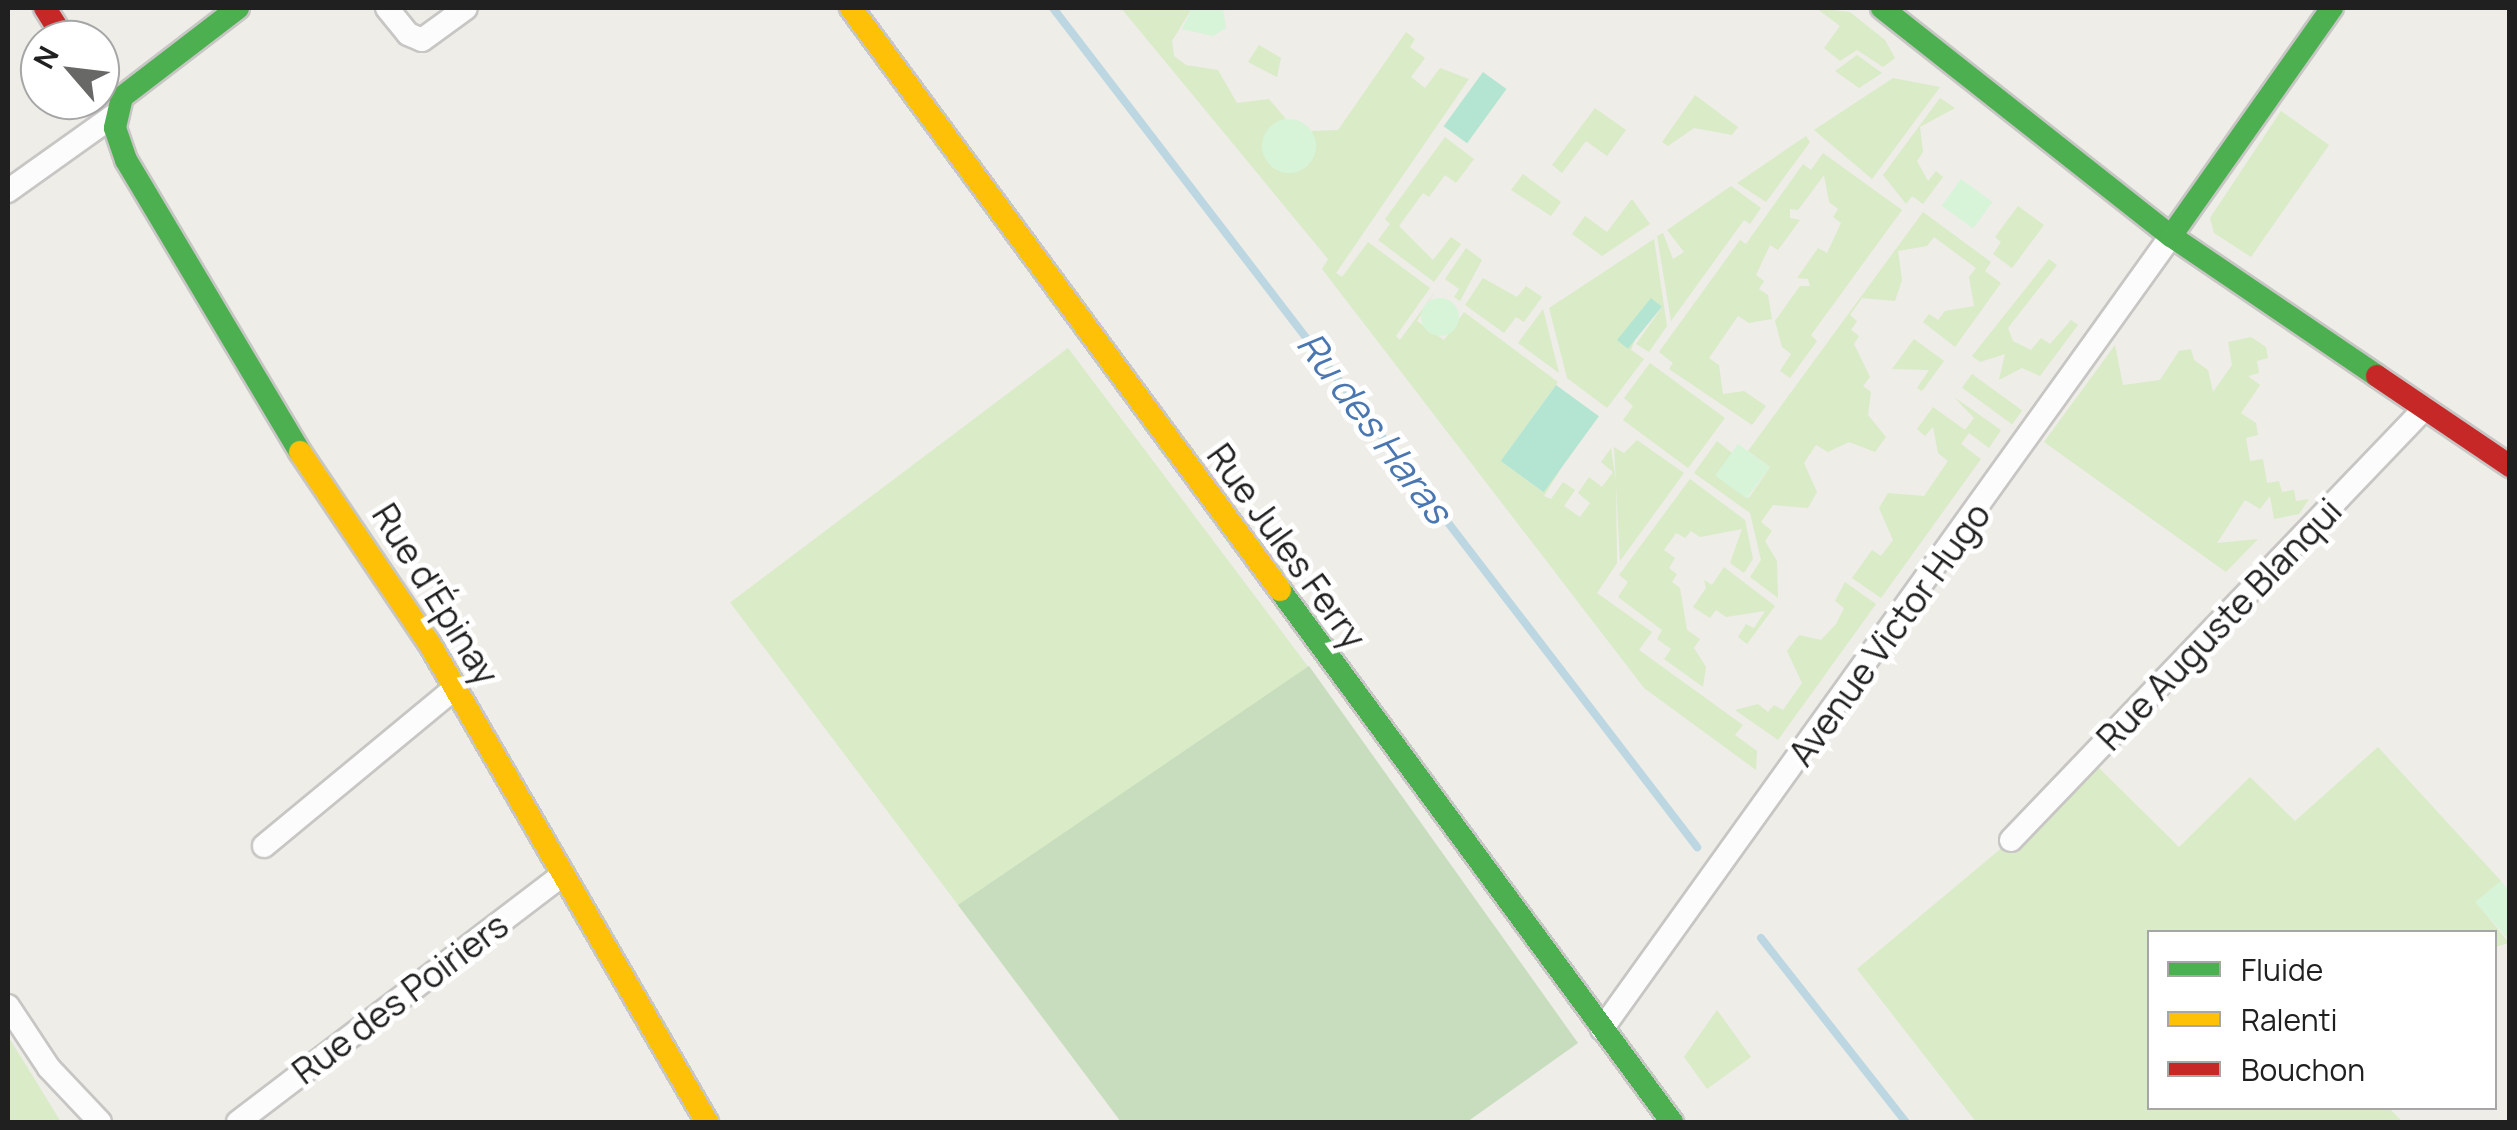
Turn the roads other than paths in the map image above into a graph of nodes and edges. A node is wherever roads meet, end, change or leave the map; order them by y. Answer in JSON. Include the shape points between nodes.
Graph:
{"nodes":[{"id":1,"x":238,"y":8,"type":"edge"},
{"id":2,"x":387,"y":8,"type":"edge"},
{"id":3,"x":466,"y":8,"type":"edge"},
{"id":4,"x":851,"y":8,"type":"edge"},
{"id":5,"x":1882,"y":8,"type":"edge"},
{"id":6,"x":2332,"y":8,"type":"edge"},
{"id":7,"x":120,"y":96,"type":"edge"},
{"id":8,"x":91,"y":120,"type":"edge"},
{"id":9,"x":116,"y":120,"type":"edge"},
{"id":10,"x":8,"y":190,"type":"edge"},
{"id":11,"x":2172,"y":236,"type":"junction"},
{"id":12,"x":2425,"y":408,"type":"junction"},
{"id":13,"x":2510,"y":466,"type":"edge"},
{"id":14,"x":455,"y":688,"type":"junction"},
{"id":15,"x":2011,"y":840,"type":"dead end"},
{"id":16,"x":264,"y":846,"type":"dead end"},
{"id":17,"x":562,"y":875,"type":"junction"},
{"id":18,"x":8,"y":1006,"type":"edge"},
{"id":19,"x":1602,"y":1029,"type":"junction"},
{"id":20,"x":100,"y":1122,"type":"edge"},
{"id":21,"x":238,"y":1122,"type":"edge"},
{"id":22,"x":707,"y":1122,"type":"edge"},
{"id":23,"x":1672,"y":1122,"type":"edge"}],
"edges":[{"from":1,"to":7,"type":"street"},
{"from":2,"to":3,"type":"street","via":[[408,34],[422,40]]},
{"from":4,"to":19,"type":"street","name":"Rue Jules Ferry"},
{"from":5,"to":11,"type":"street"},
{"from":6,"to":11,"type":"street"},
{"from":8,"to":10,"type":"street"},
{"from":9,"to":14,"type":"street","name":"Rue d'Épinay","via":[[126,160],[210,309]]},
{"from":11,"to":12,"type":"street"},
{"from":11,"to":19,"type":"street","name":"Avenue Victor Hugo"},
{"from":12,"to":13,"type":"street"},
{"from":12,"to":15,"type":"street","name":"Rue Auguste Blanqui"},
{"from":14,"to":16,"type":"street"},
{"from":14,"to":17,"type":"street","name":"Rue d'Épinay"},
{"from":17,"to":21,"type":"street","name":"Rue des Poiriers"},
{"from":17,"to":22,"type":"street","name":"Rue d'Épinay"},
{"from":18,"to":20,"type":"street","via":[[50,1068]]},
{"from":19,"to":23,"type":"street","name":"Rue Jules Ferry"}]}
